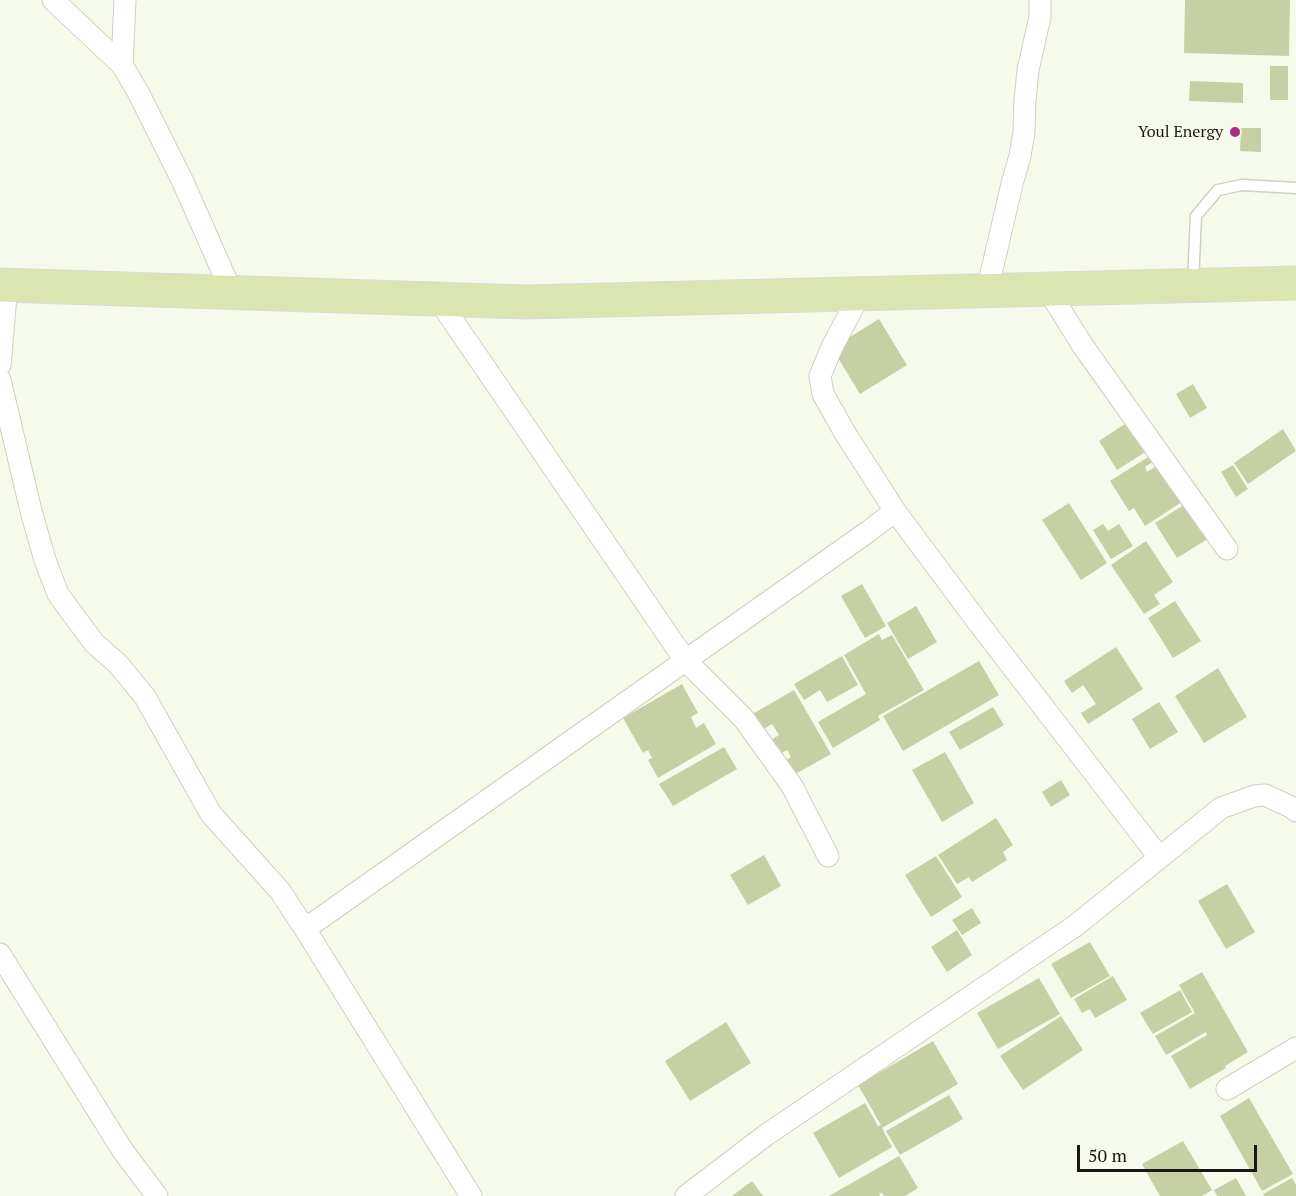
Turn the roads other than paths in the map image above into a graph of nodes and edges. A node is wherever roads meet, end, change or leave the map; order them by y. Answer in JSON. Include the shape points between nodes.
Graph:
{"nodes":[{"id":1,"x":53,"y":0,"type":"edge"},
{"id":2,"x":125,"y":0,"type":"edge"},
{"id":3,"x":1040,"y":0,"type":"edge"},
{"id":4,"x":122,"y":66,"type":"junction"},
{"id":5,"x":1296,"y":188,"type":"edge"},
{"id":6,"x":1296,"y":283,"type":"edge"},
{"id":7,"x":4,"y":285,"type":"edge"},
{"id":8,"x":1193,"y":286,"type":"junction"},
{"id":9,"x":1048,"y":290,"type":"junction"},
{"id":10,"x":987,"y":291,"type":"junction"},
{"id":11,"x":232,"y":293,"type":"junction"},
{"id":12,"x":860,"y":294,"type":"junction"},
{"id":13,"x":438,"y":299,"type":"junction"},
{"id":14,"x":0,"y":365,"type":"edge"},
{"id":15,"x":0,"y":380,"type":"edge"},
{"id":16,"x":896,"y":511,"type":"junction"},
{"id":17,"x":1227,"y":549,"type":"dead end"},
{"id":18,"x":685,"y":660,"type":"junction"},
{"id":19,"x":1296,"y":811,"type":"edge"},
{"id":20,"x":828,"y":856,"type":"dead end"},
{"id":21,"x":1159,"y":857,"type":"junction"},
{"id":22,"x":305,"y":929,"type":"junction"},
{"id":23,"x":0,"y":954,"type":"edge"},
{"id":24,"x":1296,"y":1048,"type":"edge"},
{"id":25,"x":1227,"y":1089,"type":"dead end"},
{"id":26,"x":157,"y":1196,"type":"edge"},
{"id":27,"x":471,"y":1196,"type":"edge"},
{"id":28,"x":686,"y":1196,"type":"edge"}],
"edges":[{"from":1,"to":4,"type":"street"},
{"from":2,"to":4,"type":"street"},
{"from":3,"to":10,"type":"street","via":[[1028,70],[1023,140]]},
{"from":4,"to":11,"type":"street","via":[[183,182]]},
{"from":5,"to":8,"type":"lane","via":[[1242,185],[1218,190],[1196,216]]},
{"from":6,"to":8,"type":"main road"},
{"from":7,"to":11,"type":"main road"},
{"from":7,"to":14,"type":"street"},
{"from":8,"to":9,"type":"main road"},
{"from":9,"to":10,"type":"main road"},
{"from":9,"to":17,"type":"street","via":[[1083,346]]},
{"from":10,"to":12,"type":"main road"},
{"from":11,"to":13,"type":"main road"},
{"from":12,"to":13,"type":"main road","via":[[526,302]]},
{"from":12,"to":16,"type":"street","via":[[820,376],[823,394],[845,434]]},
{"from":13,"to":18,"type":"street"},
{"from":15,"to":22,"type":"street","via":[[31,511],[58,594],[94,643],[118,664],[144,697],[211,814],[280,891]]},
{"from":16,"to":18,"type":"street"},
{"from":16,"to":21,"type":"street"},
{"from":18,"to":20,"type":"street","via":[[744,719],[786,776]]},
{"from":18,"to":22,"type":"street"},
{"from":19,"to":21,"type":"street","via":[[1265,795],[1247,798],[1221,808]]},
{"from":21,"to":28,"type":"street","via":[[1075,926],[766,1135]]},
{"from":22,"to":27,"type":"street"},
{"from":23,"to":26,"type":"street","via":[[123,1151]]},
{"from":24,"to":25,"type":"street"}]}
